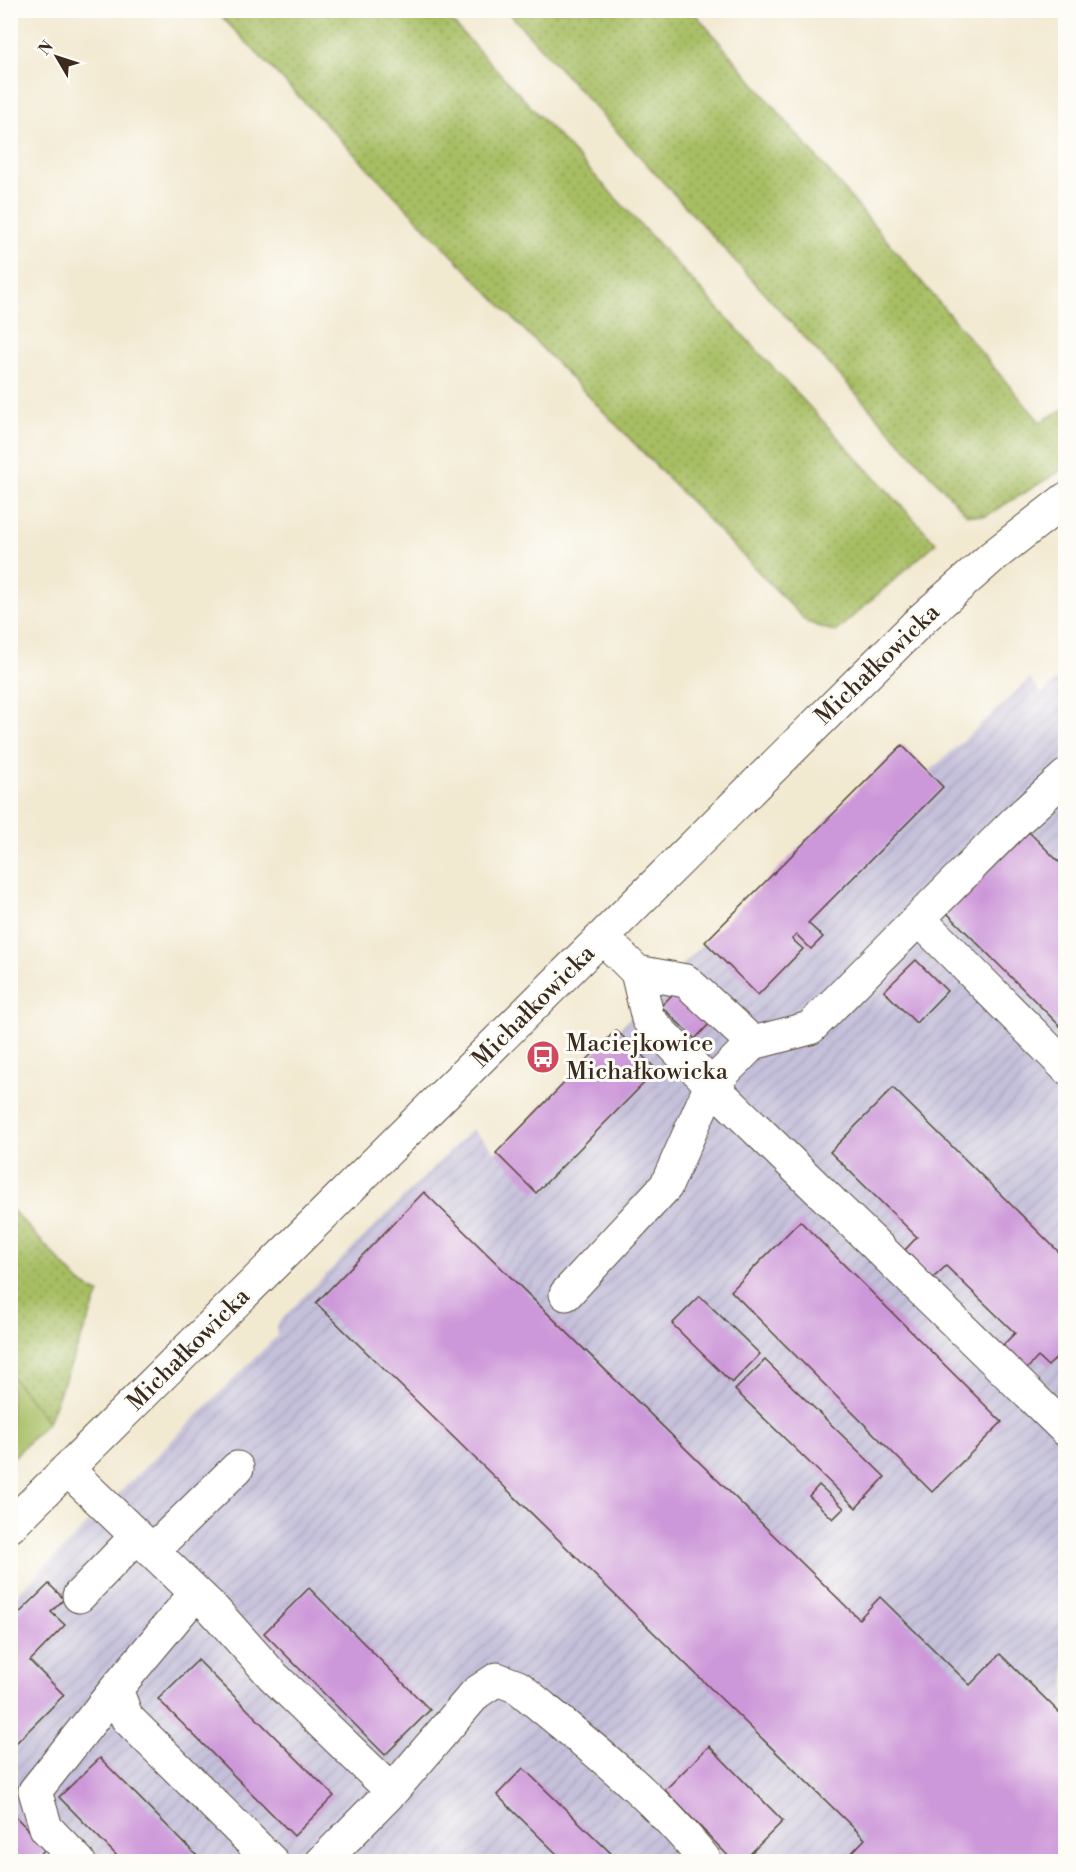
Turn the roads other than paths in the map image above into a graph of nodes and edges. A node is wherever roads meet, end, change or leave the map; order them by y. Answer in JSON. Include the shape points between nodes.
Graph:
{"nodes":[{"id":1,"x":1065,"y":499,"type":"edge"},
{"id":2,"x":1065,"y":776,"type":"edge"},
{"id":3,"x":919,"y":919,"type":"junction"},
{"id":4,"x":602,"y":937,"type":"junction"},
{"id":5,"x":637,"y":972,"type":"junction"},
{"id":6,"x":753,"y":1043,"type":"junction"},
{"id":7,"x":1065,"y":1067,"type":"edge"},
{"id":8,"x":711,"y":1085,"type":"junction"},
{"id":9,"x":566,"y":1294,"type":"dead end"},
{"id":10,"x":1065,"y":1430,"type":"edge"},
{"id":11,"x":237,"y":1468,"type":"dead end"},
{"id":12,"x":67,"y":1469,"type":"junction"},
{"id":13,"x":10,"y":1526,"type":"edge"},
{"id":14,"x":145,"y":1544,"type":"junction"},
{"id":15,"x":196,"y":1593,"type":"junction"},
{"id":16,"x":79,"y":1596,"type":"dead end"},
{"id":17,"x":116,"y":1689,"type":"junction"},
{"id":18,"x":392,"y":1791,"type":"junction"},
{"id":19,"x":79,"y":1862,"type":"edge"},
{"id":20,"x":272,"y":1862,"type":"edge"},
{"id":21,"x":322,"y":1862,"type":"edge"},
{"id":22,"x":702,"y":1862,"type":"edge"}],
"edges":[{"from":1,"to":4,"type":"street","name":"Michałkowicka","via":[[922,618]]},
{"from":2,"to":3,"type":"street"},
{"from":3,"to":6,"type":"street","via":[[810,1028]]},
{"from":3,"to":7,"type":"street"},
{"from":4,"to":5,"type":"street"},
{"from":4,"to":12,"type":"street","name":"Michałkowicka"},
{"from":5,"to":6,"type":"street","via":[[686,981]]},
{"from":5,"to":8,"type":"street","via":[[648,1019]]},
{"from":6,"to":8,"type":"street"},
{"from":8,"to":9,"type":"street","via":[[666,1186]]},
{"from":8,"to":10,"type":"street"},
{"from":11,"to":14,"type":"street"},
{"from":12,"to":13,"type":"street","name":"Michałkowicka"},
{"from":12,"to":14,"type":"street"},
{"from":14,"to":15,"type":"street"},
{"from":14,"to":16,"type":"street"},
{"from":15,"to":17,"type":"street"},
{"from":15,"to":18,"type":"street","via":[[273,1676]]},
{"from":17,"to":19,"type":"street","via":[[35,1791],[46,1828]]},
{"from":17,"to":20,"type":"street","via":[[127,1719]]},
{"from":18,"to":21,"type":"street"},
{"from":18,"to":22,"type":"street","via":[[476,1693],[496,1679],[518,1687],[628,1779],[681,1829],[704,1859]]}]}
